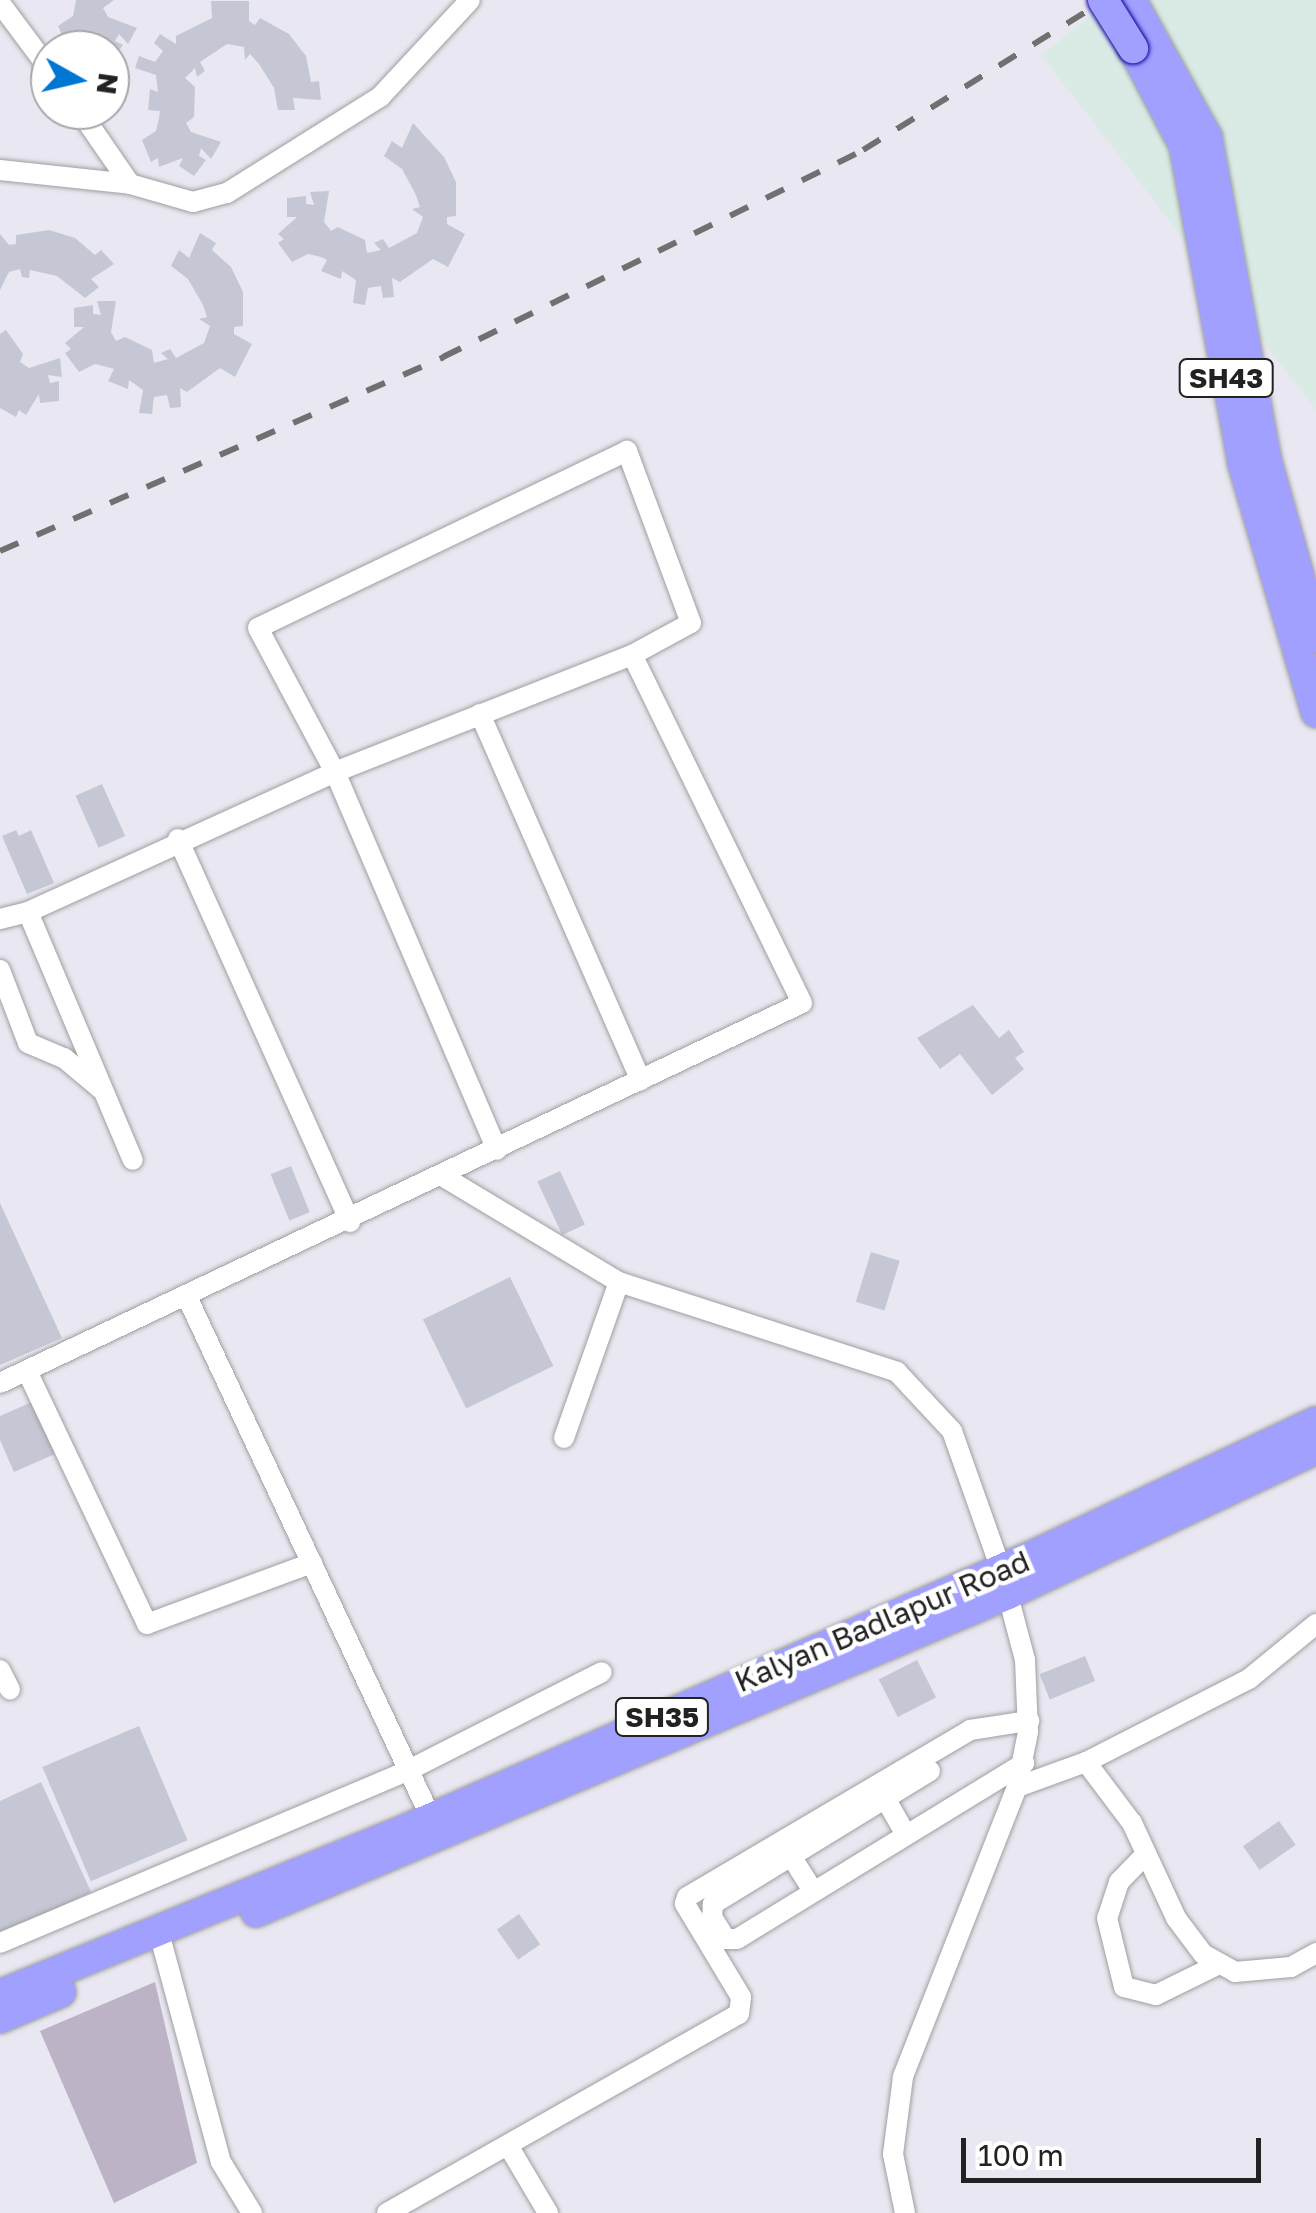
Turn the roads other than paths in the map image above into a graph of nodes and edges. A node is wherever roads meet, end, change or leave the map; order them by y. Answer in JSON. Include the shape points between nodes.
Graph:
{"nodes":[{"id":1,"x":470,"y":0,"type":"edge"},
{"id":2,"x":1103,"y":0,"type":"edge"},
{"id":3,"x":1131,"y":0,"type":"edge"},
{"id":4,"x":0,"y":3,"type":"edge"},
{"id":5,"x":1143,"y":42,"type":"junction"},
{"id":6,"x":30,"y":43,"type":"edge"},
{"id":7,"x":93,"y":130,"type":"edge"},
{"id":8,"x":0,"y":170,"type":"edge"},
{"id":9,"x":130,"y":184,"type":"junction"},
{"id":10,"x":1316,"y":637,"type":"edge"},
{"id":11,"x":632,"y":655,"type":"junction"},
{"id":12,"x":1310,"y":678,"type":"edge"},
{"id":13,"x":1316,"y":712,"type":"edge"},
{"id":14,"x":480,"y":714,"type":"junction"},
{"id":15,"x":334,"y":772,"type":"junction"},
{"id":16,"x":178,"y":839,"type":"junction"},
{"id":17,"x":28,"y":912,"type":"junction"},
{"id":18,"x":0,"y":919,"type":"edge"},
{"id":19,"x":0,"y":970,"type":"edge"},
{"id":20,"x":640,"y":1080,"type":"junction"},
{"id":21,"x":106,"y":1093,"type":"junction"},
{"id":22,"x":497,"y":1150,"type":"junction"},
{"id":23,"x":132,"y":1160,"type":"dead end"},
{"id":24,"x":444,"y":1177,"type":"junction"},
{"id":25,"x":350,"y":1222,"type":"junction"},
{"id":26,"x":619,"y":1282,"type":"junction"},
{"id":27,"x":188,"y":1299,"type":"junction"},
{"id":28,"x":27,"y":1371,"type":"junction"},
{"id":29,"x":0,"y":1383,"type":"edge"},
{"id":30,"x":1316,"y":1422,"type":"edge"},
{"id":31,"x":564,"y":1438,"type":"dead end"},
{"id":32,"x":1316,"y":1449,"type":"edge"},
{"id":33,"x":312,"y":1563,"type":"junction"},
{"id":34,"x":1005,"y":1582,"type":"junction"},
{"id":35,"x":1316,"y":1624,"type":"edge"},
{"id":36,"x":0,"y":1670,"type":"edge"},
{"id":37,"x":602,"y":1672,"type":"dead end"},
{"id":38,"x":10,"y":1690,"type":"dead end"},
{"id":39,"x":1029,"y":1721,"type":"junction"},
{"id":40,"x":1086,"y":1762,"type":"junction"},
{"id":41,"x":1024,"y":1763,"type":"junction"},
{"id":42,"x":409,"y":1770,"type":"junction"},
{"id":43,"x":930,"y":1771,"type":"dead end"},
{"id":44,"x":1018,"y":1787,"type":"junction"},
{"id":45,"x":884,"y":1798,"type":"junction"},
{"id":46,"x":431,"y":1818,"type":"junction"},
{"id":47,"x":905,"y":1833,"type":"junction"},
{"id":48,"x":397,"y":1846,"type":"junction"},
{"id":49,"x":1146,"y":1854,"type":"junction"},
{"id":50,"x":791,"y":1856,"type":"junction"},
{"id":51,"x":813,"y":1891,"type":"junction"},
{"id":52,"x":161,"y":1938,"type":"junction"},
{"id":53,"x":0,"y":1943,"type":"edge"},
{"id":54,"x":1316,"y":1954,"type":"edge"},
{"id":55,"x":1217,"y":1965,"type":"junction"},
{"id":56,"x":0,"y":1995,"type":"edge"},
{"id":57,"x":0,"y":2018,"type":"edge"},
{"id":58,"x":509,"y":2147,"type":"junction"},
{"id":59,"x":391,"y":2212,"type":"edge"},
{"id":60,"x":252,"y":2213,"type":"edge"},
{"id":61,"x":548,"y":2213,"type":"edge"},
{"id":62,"x":905,"y":2213,"type":"edge"}],
"edges":[{"from":1,"to":9,"type":"street","via":[[380,97],[228,193],[192,202]]},
{"from":2,"to":5,"type":"main road","number":"SH43","bridge":true},
{"from":3,"to":5,"type":"main road","number":"SH43"},
{"from":4,"to":6,"type":"street"},
{"from":5,"to":10,"type":"main road","number":"SH43","via":[[1191,100],[1216,170],[1266,459]]},
{"from":5,"to":12,"type":"main road","number":"SH43","via":[[1192,176],[1243,464]]},
{"from":7,"to":9,"type":"street"},
{"from":8,"to":9,"type":"street"},
{"from":11,"to":14,"type":"street"},
{"from":11,"to":15,"type":"street","via":[[691,622],[627,451],[258,628]]},
{"from":11,"to":20,"type":"street","via":[[802,1003]]},
{"from":12,"to":13,"type":"main road","number":"SH43"},
{"from":14,"to":15,"type":"street"},
{"from":14,"to":20,"type":"street"},
{"from":15,"to":16,"type":"street"},
{"from":15,"to":22,"type":"street"},
{"from":16,"to":17,"type":"street"},
{"from":16,"to":25,"type":"street"},
{"from":17,"to":18,"type":"street"},
{"from":17,"to":21,"type":"street"},
{"from":19,"to":21,"type":"street","via":[[28,1043],[56,1054]]},
{"from":20,"to":22,"type":"street"},
{"from":21,"to":23,"type":"street"},
{"from":22,"to":24,"type":"street"},
{"from":24,"to":25,"type":"street"},
{"from":24,"to":26,"type":"street"},
{"from":25,"to":27,"type":"street"},
{"from":26,"to":31,"type":"street"},
{"from":26,"to":34,"type":"street","via":[[897,1372],[952,1431]]},
{"from":27,"to":28,"type":"street"},
{"from":27,"to":33,"type":"street"},
{"from":28,"to":29,"type":"street"},
{"from":28,"to":33,"type":"street","via":[[147,1624]]},
{"from":30,"to":34,"type":"main road","name":"Kalyan Badlapur Road","number":"SH35"},
{"from":32,"to":34,"type":"main road","name":"Kalyan Badlapur Road","number":"SH35"},
{"from":33,"to":42,"type":"street"},
{"from":34,"to":39,"type":"street","via":[[1025,1660]]},
{"from":34,"to":46,"type":"main road","name":"Kalyan Badlapur Road","number":"SH35"},
{"from":34,"to":48,"type":"main road","name":"Kalyan Badlapur Road","number":"SH35"},
{"from":35,"to":40,"type":"street","via":[[1250,1679]]},
{"from":36,"to":38,"type":"street"},
{"from":37,"to":42,"type":"street"},
{"from":39,"to":41,"type":"street"},
{"from":39,"to":58,"type":"street","via":[[970,1730],[687,1897],[685,1904],[740,1997],[739,2014]]},
{"from":40,"to":44,"type":"street"},
{"from":40,"to":49,"type":"street","via":[[1123,1808]]},
{"from":41,"to":44,"type":"street"},
{"from":41,"to":47,"type":"street"},
{"from":42,"to":46,"type":"street"},
{"from":42,"to":53,"type":"street"},
{"from":43,"to":45,"type":"street"},
{"from":44,"to":62,"type":"street","via":[[903,2076],[893,2154]]},
{"from":45,"to":47,"type":"street"},
{"from":45,"to":50,"type":"street"},
{"from":46,"to":48,"type":"main road","name":"Kalyan Badlapur Road","number":"SH35"},
{"from":47,"to":51,"type":"street"},
{"from":48,"to":52,"type":"main road","name":"Kalyan Badlapur Road","number":"SH35"},
{"from":49,"to":55,"type":"street","via":[[1176,1918]]},
{"from":49,"to":55,"type":"street","via":[[1119,1882],[1107,1918],[1124,1988],[1156,1995]]},
{"from":50,"to":51,"type":"street"},
{"from":50,"to":51,"type":"street","via":[[712,1904],[712,1918],[726,1938],[737,1938]]},
{"from":52,"to":56,"type":"main road","name":"Kalyan Badlapur Road","number":"SH35"},
{"from":52,"to":57,"type":"main road","name":"Kalyan Badlapur Road","number":"SH35"},
{"from":52,"to":60,"type":"street","via":[[221,2162]]},
{"from":54,"to":55,"type":"street","via":[[1291,1967],[1236,1972]]},
{"from":58,"to":59,"type":"street"},
{"from":58,"to":61,"type":"street"}]}
